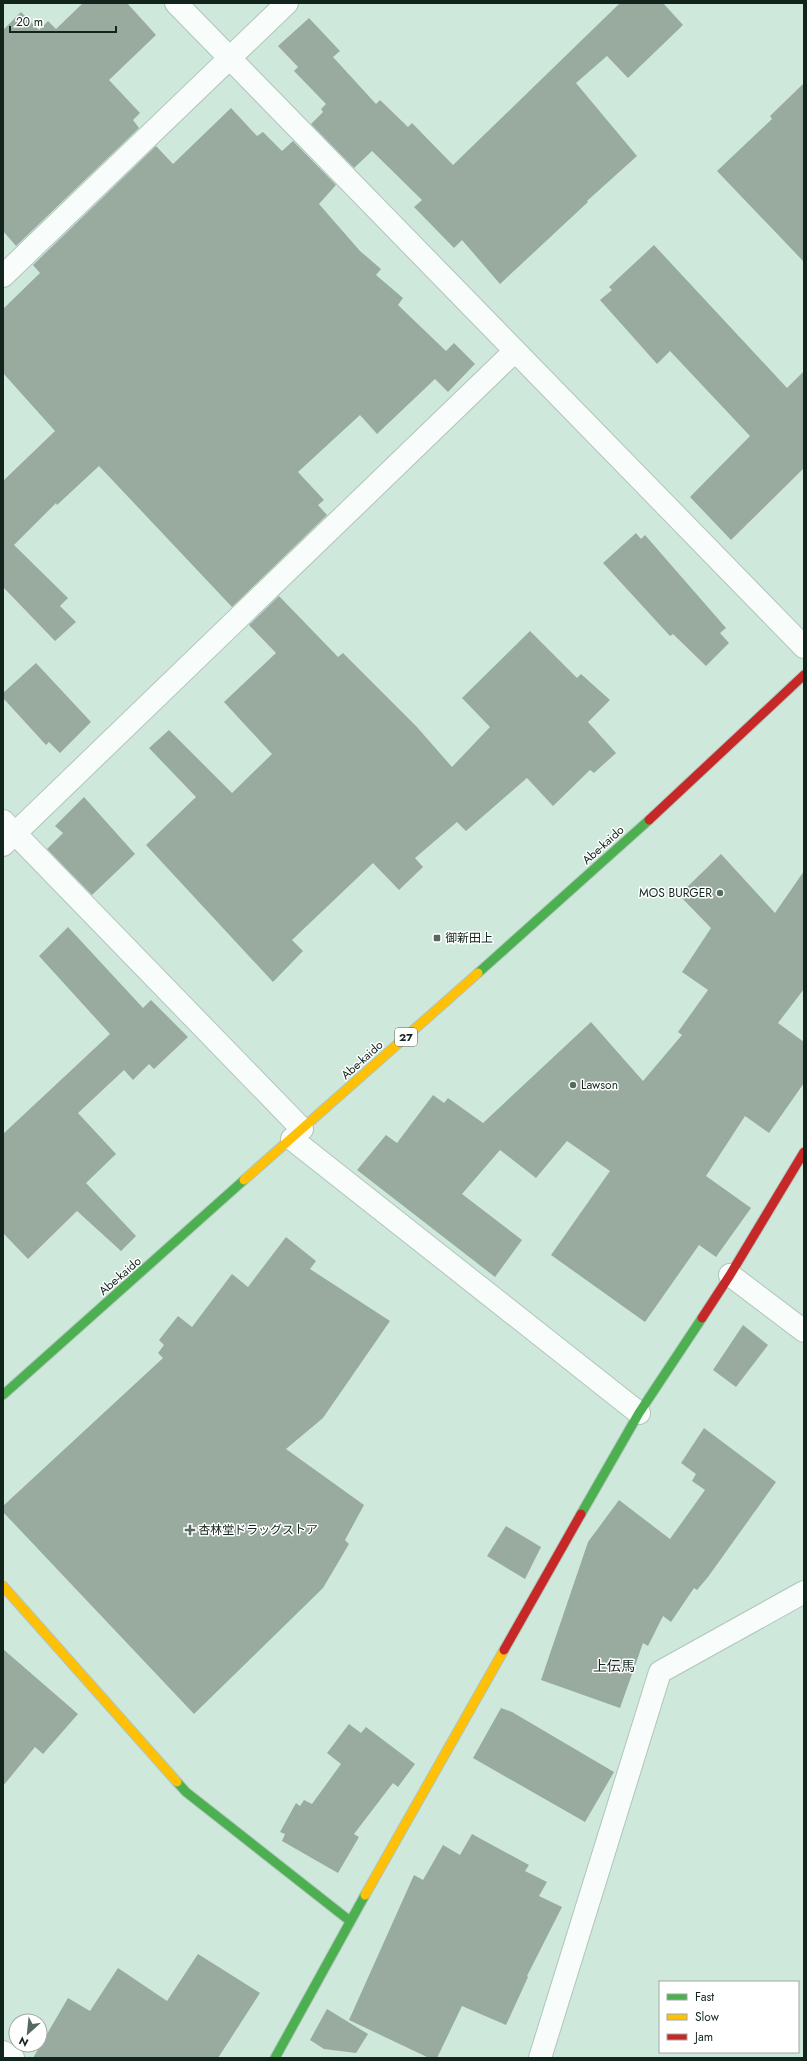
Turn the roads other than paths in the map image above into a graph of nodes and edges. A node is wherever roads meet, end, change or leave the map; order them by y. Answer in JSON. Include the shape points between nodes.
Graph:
{"nodes":[{"id":1,"x":176,"y":3,"type":"edge"},
{"id":2,"x":287,"y":3,"type":"edge"},
{"id":3,"x":230,"y":58,"type":"junction"},
{"id":4,"x":3,"y":276,"type":"edge"},
{"id":5,"x":515,"y":351,"type":"junction"},
{"id":6,"x":804,"y":647,"type":"edge"},
{"id":7,"x":804,"y":675,"type":"edge"},
{"id":8,"x":7,"y":833,"type":"edge"},
{"id":9,"x":297,"y":1134,"type":"junction"},
{"id":10,"x":804,"y":1152,"type":"edge"},
{"id":11,"x":730,"y":1275,"type":"junction"},
{"id":12,"x":804,"y":1331,"type":"edge"},
{"id":13,"x":3,"y":1395,"type":"edge"},
{"id":14,"x":639,"y":1413,"type":"junction"},
{"id":15,"x":3,"y":1586,"type":"edge"},
{"id":16,"x":804,"y":1592,"type":"edge"},
{"id":17,"x":350,"y":1921,"type":"junction"},
{"id":18,"x":3,"y":2052,"type":"edge"},
{"id":19,"x":13,"y":2058,"type":"edge"},
{"id":20,"x":275,"y":2058,"type":"edge"},
{"id":21,"x":540,"y":2058,"type":"edge"}],
"edges":[{"from":1,"to":3,"type":"street"},
{"from":2,"to":3,"type":"street"},
{"from":3,"to":4,"type":"street"},
{"from":3,"to":5,"type":"street"},
{"from":5,"to":6,"type":"street"},
{"from":5,"to":8,"type":"street"},
{"from":7,"to":9,"type":"street","name":"Abe-kaido","number":"27","via":[[633,835]]},
{"from":8,"to":9,"type":"street"},
{"from":9,"to":13,"type":"street","name":"Abe-kaido","number":"27"},
{"from":9,"to":14,"type":"street"},
{"from":10,"to":11,"type":"street"},
{"from":11,"to":12,"type":"street"},
{"from":11,"to":14,"type":"street"},
{"from":14,"to":17,"type":"street"},
{"from":15,"to":17,"type":"street","via":[[186,1792]]},
{"from":16,"to":21,"type":"street","via":[[660,1672]]},
{"from":17,"to":20,"type":"street"},
{"from":18,"to":19,"type":"street"}]}
